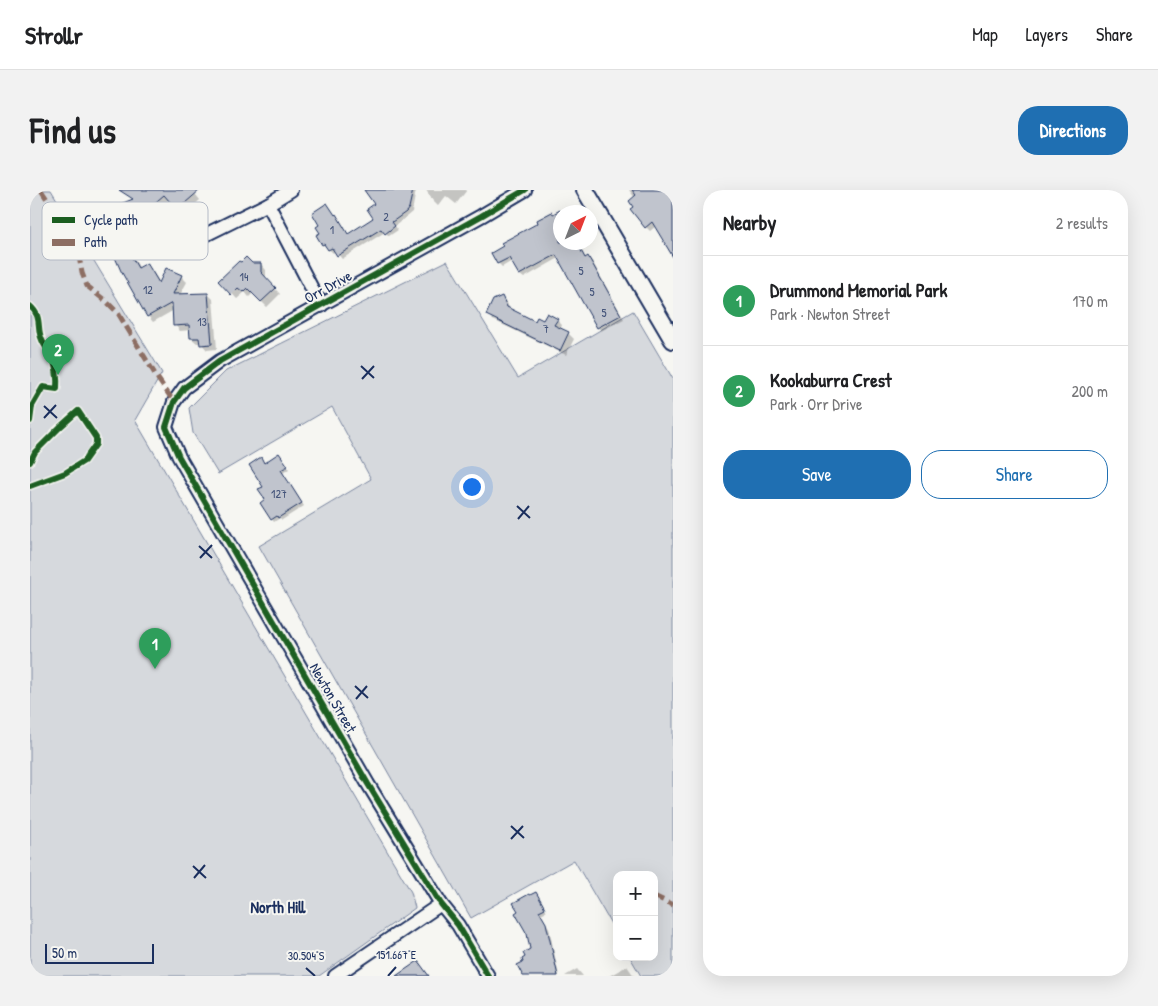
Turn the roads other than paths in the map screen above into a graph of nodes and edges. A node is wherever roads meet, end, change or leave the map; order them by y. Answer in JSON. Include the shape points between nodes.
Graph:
{"nodes":[{"id":1,"x":290,"y":190,"type":"edge"},
{"id":2,"x":525,"y":190,"type":"edge"},
{"id":3,"x":586,"y":190,"type":"edge"},
{"id":4,"x":268,"y":204,"type":"junction"},
{"id":5,"x":208,"y":234,"type":"edge"},
{"id":6,"x":321,"y":306,"type":"junction"},
{"id":7,"x":673,"y":340,"type":"edge"},
{"id":8,"x":166,"y":427,"type":"joint"},
{"id":9,"x":441,"y":904,"type":"junction"},
{"id":10,"x":335,"y":976,"type":"edge"},
{"id":11,"x":488,"y":976,"type":"edge"}],
"edges":[{"from":1,"to":4,"type":"street"},
{"from":2,"to":6,"type":"street","name":"Orr Drive"},
{"from":3,"to":7,"type":"street"},
{"from":4,"to":5,"type":"street"},
{"from":4,"to":6,"type":"street"},
{"from":6,"to":8,"type":"street","name":"Orr Drive","via":[[220,361],[184,388],[174,402]]},
{"from":8,"to":9,"type":"street","name":"Newton Street","via":[[179,457]]},
{"from":9,"to":10,"type":"street"},
{"from":9,"to":11,"type":"street","name":"Newton Street","via":[[458,924]]}]}
